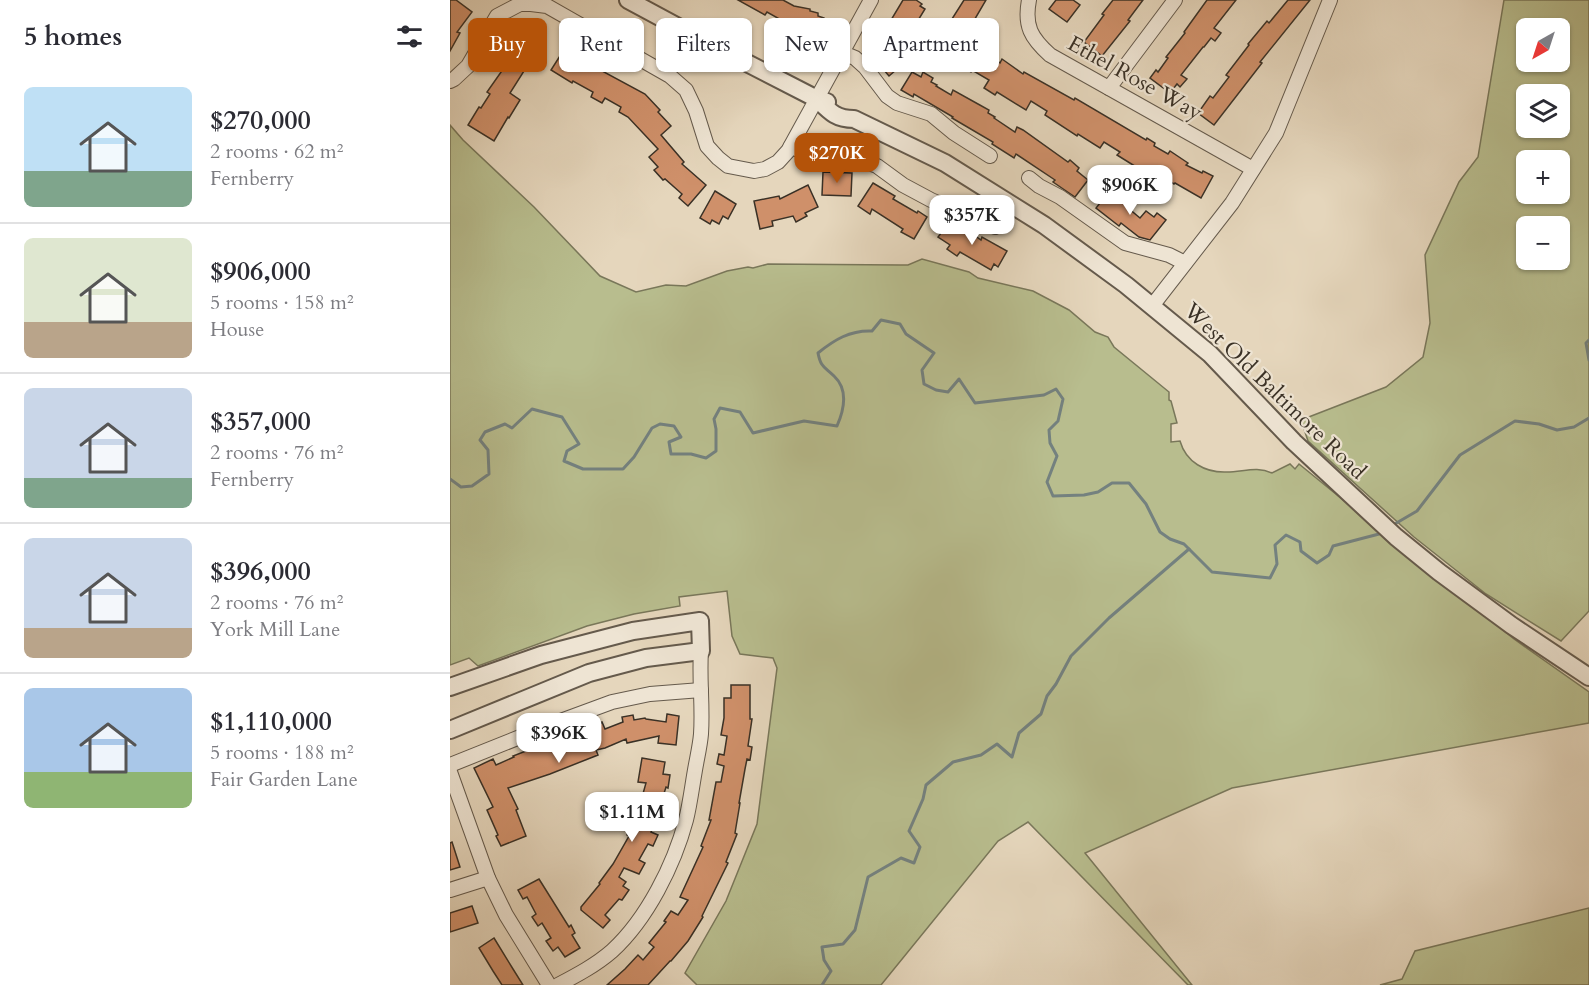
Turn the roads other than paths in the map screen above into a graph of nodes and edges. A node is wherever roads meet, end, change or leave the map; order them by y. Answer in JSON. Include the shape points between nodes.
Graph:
{"nodes":[{"id":1,"x":628,"y":0,"type":"edge"},
{"id":2,"x":871,"y":0,"type":"edge"},
{"id":3,"x":1029,"y":0,"type":"edge"},
{"id":4,"x":1175,"y":0,"type":"edge"},
{"id":5,"x":1330,"y":0,"type":"edge"},
{"id":6,"x":850,"y":39,"type":"edge"},
{"id":7,"x":850,"y":56,"type":"edge"},
{"id":8,"x":832,"y":72,"type":"edge"},
{"id":9,"x":450,"y":81,"type":"edge"},
{"id":10,"x":1109,"y":88,"type":"junction"},
{"id":11,"x":817,"y":99,"type":"junction"},
{"id":12,"x":791,"y":146,"type":"junction"},
{"id":13,"x":990,"y":156,"type":"dead end"},
{"id":14,"x":1254,"y":169,"type":"junction"},
{"id":15,"x":1029,"y":178,"type":"dead end"},
{"id":16,"x":995,"y":227,"type":"dead end"},
{"id":17,"x":1185,"y":263,"type":"junction"},
{"id":18,"x":1152,"y":306,"type":"junction"},
{"id":19,"x":700,"y":651,"type":"junction"},
{"id":20,"x":1589,"y":677,"type":"edge"},
{"id":21,"x":450,"y":687,"type":"edge"},
{"id":22,"x":701,"y":690,"type":"junction"},
{"id":23,"x":450,"y":730,"type":"edge"},
{"id":24,"x":450,"y":765,"type":"edge"},
{"id":25,"x":450,"y":772,"type":"edge"},
{"id":26,"x":488,"y":878,"type":"junction"},
{"id":27,"x":450,"y":890,"type":"edge"},
{"id":28,"x":549,"y":985,"type":"edge"},
{"id":29,"x":558,"y":985,"type":"edge"}],
"edges":[{"from":1,"to":11,"type":"street","name":"West Old Baltimore Road"},
{"from":2,"to":6,"type":"street"},
{"from":3,"to":10,"type":"street","name":"Ethel Rose Way","via":[[1027,13],[1036,43]]},
{"from":4,"to":10,"type":"street"},
{"from":5,"to":14,"type":"street","via":[[1276,133]]},
{"from":7,"to":13,"type":"street","via":[[866,67],[887,96],[930,114]]},
{"from":8,"to":11,"type":"street"},
{"from":9,"to":12,"type":"street","via":[[468,66],[497,16],[520,4],[547,6],[670,76],[686,90],[707,146],[728,166],[765,169],[778,162]]},
{"from":10,"to":14,"type":"street","name":"Ethel Rose Way"},
{"from":11,"to":12,"type":"street"},
{"from":11,"to":18,"type":"street","name":"West Old Baltimore Road","via":[[841,119],[855,119],[945,163],[1044,225]]},
{"from":12,"to":16,"type":"street","via":[[823,158],[861,160],[877,166],[931,200]]},
{"from":14,"to":17,"type":"street"},
{"from":15,"to":17,"type":"street","via":[[1125,243]]},
{"from":17,"to":18,"type":"street"},
{"from":18,"to":20,"type":"street","name":"West Old Baltimore Road","via":[[1210,354],[1294,442],[1396,537],[1493,612]]},
{"from":19,"to":21,"type":"street","via":[[700,621],[633,631],[541,655]]},
{"from":19,"to":22,"type":"street"},
{"from":19,"to":23,"type":"street","via":[[646,658],[590,673]]},
{"from":22,"to":24,"type":"street","via":[[612,702]]},
{"from":22,"to":29,"type":"street","via":[[701,736],[687,818],[662,881],[644,912],[613,950]]},
{"from":25,"to":26,"type":"street"},
{"from":26,"to":27,"type":"street"},
{"from":26,"to":28,"type":"street"}]}
